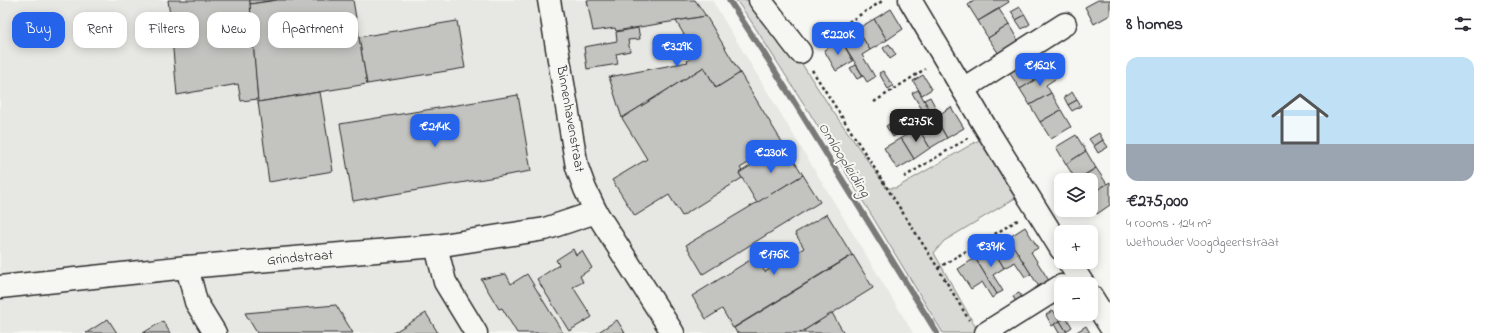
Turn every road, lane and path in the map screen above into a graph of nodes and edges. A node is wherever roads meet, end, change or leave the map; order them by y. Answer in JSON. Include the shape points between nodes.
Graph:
{"nodes":[{"id":1,"x":549,"y":0,"type":"edge"},
{"id":2,"x":760,"y":0,"type":"edge"},
{"id":3,"x":884,"y":0,"type":"edge"},
{"id":4,"x":917,"y":3,"type":"edge"},
{"id":5,"x":1065,"y":24,"type":"dead end"},
{"id":6,"x":800,"y":52,"type":"junction"},
{"id":7,"x":944,"y":57,"type":"junction"},
{"id":8,"x":963,"y":89,"type":"junction"},
{"id":9,"x":874,"y":102,"type":"dead end"},
{"id":10,"x":986,"y":128,"type":"junction"},
{"id":11,"x":904,"y":177,"type":"dead end"},
{"id":12,"x":1036,"y":209,"type":"junction"},
{"id":13,"x":596,"y":212,"type":"junction"},
{"id":14,"x":1054,"y":238,"type":"edge"},
{"id":15,"x":436,"y":246,"type":"junction"},
{"id":16,"x":187,"y":267,"type":"junction"},
{"id":17,"x":938,"y":268,"type":"junction"},
{"id":18,"x":0,"y":287,"type":"edge"},
{"id":19,"x":1054,"y":288,"type":"edge"},
{"id":20,"x":1098,"y":307,"type":"edge"},
{"id":21,"x":1110,"y":326,"type":"edge"},
{"id":22,"x":979,"y":330,"type":"edge"},
{"id":23,"x":215,"y":333,"type":"edge"},
{"id":24,"x":476,"y":333,"type":"edge"},
{"id":25,"x":672,"y":333,"type":"edge"}],
"edges":[{"from":1,"to":13,"type":"street","name":"Binnenhavenstraat","via":[[577,167]]},
{"from":2,"to":6,"type":"street"},
{"from":3,"to":6,"type":"path"},
{"from":4,"to":7,"type":"street"},
{"from":5,"to":8,"type":"street"},
{"from":6,"to":17,"type":"path"},
{"from":7,"to":8,"type":"street"},
{"from":7,"to":9,"type":"path"},
{"from":8,"to":10,"type":"street"},
{"from":10,"to":11,"type":"path"},
{"from":10,"to":12,"type":"street"},
{"from":12,"to":14,"type":"street"},
{"from":12,"to":17,"type":"path"},
{"from":13,"to":15,"type":"street","name":"Grindstraat","via":[[545,229]]},
{"from":13,"to":25,"type":"street","name":"Binnenhavenstraat"},
{"from":15,"to":16,"type":"street","name":"Grindstraat"},
{"from":15,"to":24,"type":"street","via":[[445,282]]},
{"from":16,"to":18,"type":"street","name":"Grindstraat"},
{"from":16,"to":23,"type":"street","via":[[196,302]]},
{"from":17,"to":22,"type":"path"},
{"from":19,"to":22,"type":"street"},
{"from":20,"to":21,"type":"street"}]}
